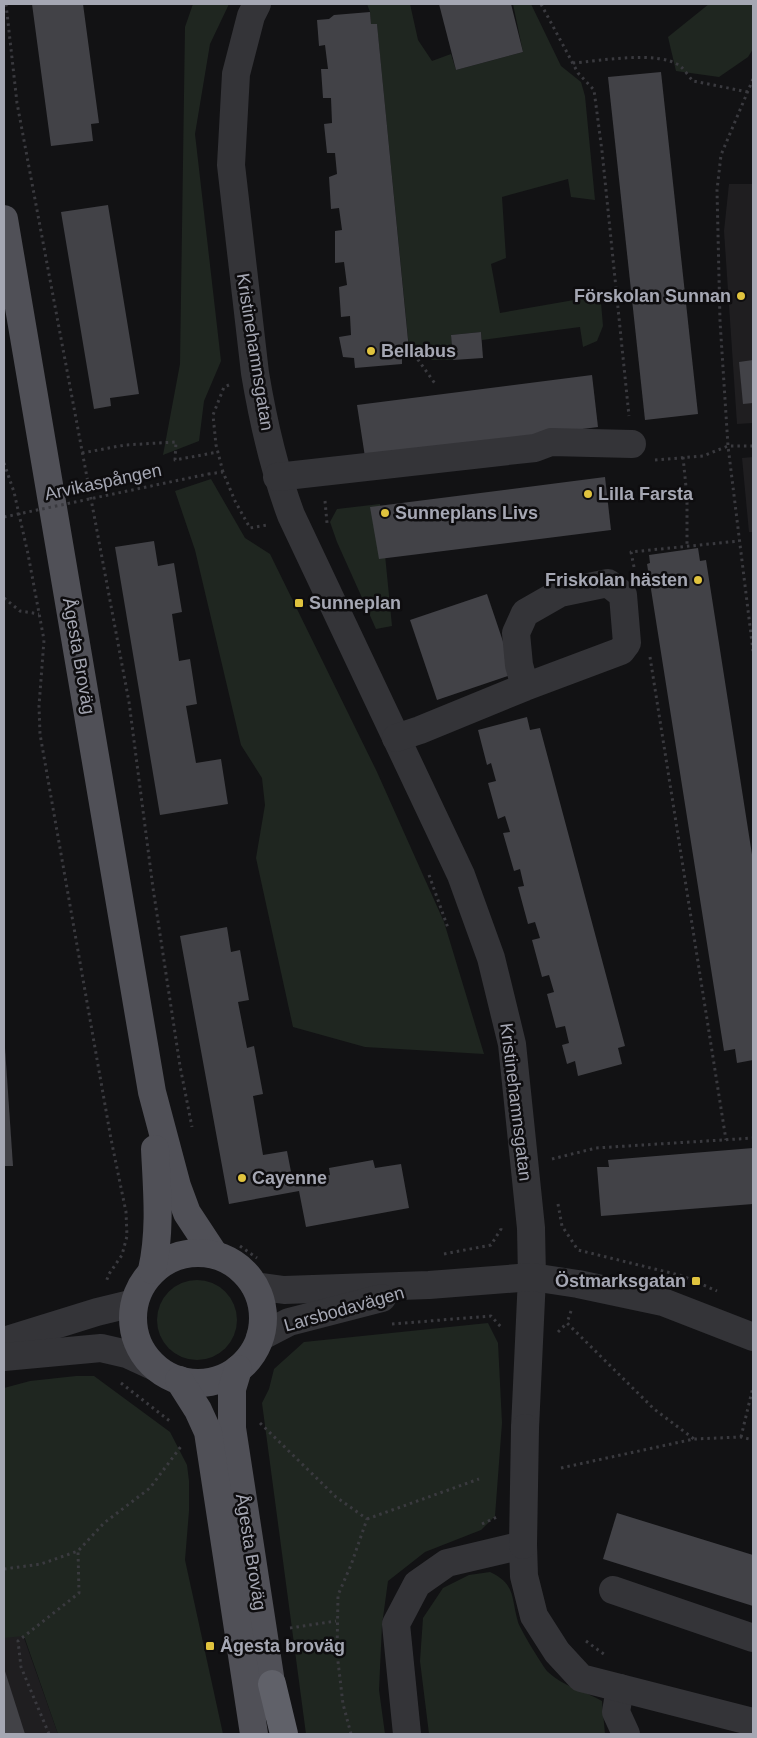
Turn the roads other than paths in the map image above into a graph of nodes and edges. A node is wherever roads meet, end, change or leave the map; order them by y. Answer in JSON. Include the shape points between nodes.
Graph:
{"nodes":[{"id":1,"x":258,"y":4,"type":"edge"},
{"id":2,"x":4,"y":219,"type":"edge"},
{"id":3,"x":632,"y":444,"type":"road end"},
{"id":4,"x":277,"y":477,"type":"junction"},
{"id":5,"x":525,"y":687,"type":"junction"},
{"id":6,"x":396,"y":738,"type":"junction"},
{"id":7,"x":152,"y":1092,"type":"junction"},
{"id":8,"x":214,"y":1254,"type":"junction"},
{"id":9,"x":152,"y":1270,"type":"junction"},
{"id":10,"x":532,"y":1277,"type":"junction"},
{"id":11,"x":429,"y":1285,"type":"junction"},
{"id":12,"x":255,"y":1286,"type":"junction"},
{"id":13,"x":134,"y":1303,"type":"junction"},
{"id":14,"x":260,"y":1337,"type":"junction"},
{"id":15,"x":753,"y":1337,"type":"edge"},
{"id":16,"x":4,"y":1342,"type":"edge"},
{"id":17,"x":4,"y":1357,"type":"edge"},
{"id":18,"x":153,"y":1366,"type":"junction"},
{"id":19,"x":238,"y":1369,"type":"junction"},
{"id":20,"x":179,"y":1380,"type":"junction"},
{"id":21,"x":522,"y":1545,"type":"junction"},
{"id":22,"x":613,"y":1590,"type":"dead end"},
{"id":23,"x":753,"y":1638,"type":"edge"},
{"id":24,"x":272,"y":1684,"type":"junction"},
{"id":25,"x":620,"y":1688,"type":"junction"},
{"id":26,"x":710,"y":1722,"type":"edge"},
{"id":27,"x":753,"y":1722,"type":"edge"},
{"id":28,"x":254,"y":1734,"type":"edge"},
{"id":29,"x":278,"y":1734,"type":"edge"},
{"id":30,"x":284,"y":1734,"type":"edge"},
{"id":31,"x":408,"y":1734,"type":"edge"},
{"id":32,"x":626,"y":1734,"type":"edge"}],
"edges":[{"from":1,"to":4,"type":"street","name":"Kristinehamnsgatan","via":[[251,16],[236,74],[231,165],[255,373]]},
{"from":2,"to":7,"type":"main road","name":"Ågesta Broväg"},
{"from":3,"to":4,"type":"street","via":[[551,442],[535,448]]},
{"from":4,"to":6,"type":"street","name":"Kristinehamnsgatan","via":[[291,515]]},
{"from":5,"to":5,"type":"street","via":[[516,633],[525,613],[560,593],[608,582],[623,595],[627,643],[620,651]]},
{"from":5,"to":6,"type":"street"},
{"from":6,"to":10,"type":"street","name":"Kristinehamnsgatan","via":[[461,875],[491,958],[512,1044],[531,1228]]},
{"from":7,"to":8,"type":"main road","name":"Ågesta Broväg","via":[[177,1186],[188,1213]]},
{"from":7,"to":9,"type":"main road","name":"Ågesta Broväg","via":[[158,1213],[157,1247]]},
{"from":8,"to":9,"type":"main road","name":"Ågesta Broväg","via":[[190,1255]]},
{"from":8,"to":12,"type":"main road","name":"Ågesta Broväg","via":[[238,1266]]},
{"from":9,"to":13,"type":"main road","name":"Ågesta Broväg"},
{"from":10,"to":11,"type":"street","name":"Larsbodavägen"},
{"from":10,"to":15,"type":"street","name":"Larsbodavägen","via":[[662,1302]]},
{"from":10,"to":21,"type":"street","bridge":true},
{"from":11,"to":12,"type":"street","name":"Larsbodavägen","via":[[284,1290]]},
{"from":11,"to":14,"type":"street","name":"Larsbodavägen","via":[[289,1322]]},
{"from":12,"to":14,"type":"main road","name":"Ågesta Broväg","via":[[263,1311]]},
{"from":13,"to":16,"type":"street"},
{"from":13,"to":18,"type":"main road","name":"Ågesta Broväg","via":[[132,1326],[140,1348]]},
{"from":14,"to":19,"type":"main road","name":"Ågesta Broväg","via":[[252,1355]]},
{"from":17,"to":18,"type":"street","via":[[101,1348],[127,1354]]},
{"from":18,"to":20,"type":"main road","name":"Ågesta Broväg"},
{"from":19,"to":20,"type":"main road","name":"Ågesta Broväg","via":[[218,1379],[198,1383]]},
{"from":19,"to":24,"type":"main road","name":"Ågesta Broväg","via":[[232,1389],[232,1428]]},
{"from":20,"to":28,"type":"main road","name":"Ågesta Broväg","via":[[208,1432]]},
{"from":21,"to":25,"type":"street","via":[[524,1576],[534,1616],[556,1652],[581,1678]]},
{"from":21,"to":31,"type":"street","via":[[447,1563],[417,1584],[396,1624]]},
{"from":22,"to":23,"type":"street"},
{"from":24,"to":29,"type":"main road","name":"Ågesta Broväg"},
{"from":24,"to":30,"type":"highway"},
{"from":25,"to":26,"type":"street"},
{"from":25,"to":32,"type":"street","via":[[616,1712]]},
{"from":26,"to":27,"type":"street"}]}
